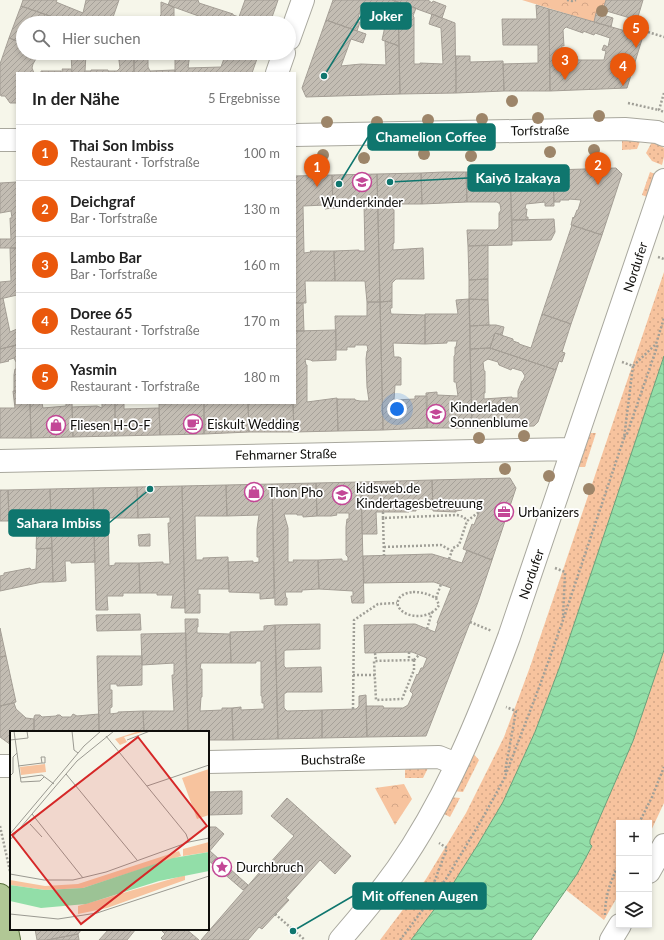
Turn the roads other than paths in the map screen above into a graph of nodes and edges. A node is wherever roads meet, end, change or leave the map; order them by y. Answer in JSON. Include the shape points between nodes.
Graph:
{"nodes":[{"id":1,"x":303,"y":0,"type":"edge"},
{"id":2,"x":296,"y":20,"type":"edge"},
{"id":3,"x":282,"y":60,"type":"edge"},
{"id":4,"x":277,"y":72,"type":"edge"},
{"id":5,"x":296,"y":135,"type":"edge"},
{"id":6,"x":664,"y":135,"type":"edge"},
{"id":7,"x":0,"y":140,"type":"edge"},
{"id":8,"x":16,"y":140,"type":"edge"},
{"id":9,"x":664,"y":180,"type":"edge"},
{"id":10,"x":573,"y":449,"type":"junction"},
{"id":11,"x":0,"y":461,"type":"edge"},
{"id":12,"x":209,"y":762,"type":"edge"},
{"id":13,"x":456,"y":764,"type":"junction"},
{"id":14,"x":664,"y":845,"type":"edge"},
{"id":15,"x":652,"y":867,"type":"edge"},
{"id":16,"x":0,"y":895,"type":"edge"},
{"id":17,"x":612,"y":921,"type":"edge"},
{"id":18,"x":10,"y":940,"type":"edge"},
{"id":19,"x":340,"y":940,"type":"edge"},
{"id":20,"x":611,"y":940,"type":"edge"}],
"edges":[{"from":1,"to":2,"type":"street"},
{"from":3,"to":4,"type":"street"},
{"from":5,"to":6,"type":"street","name":"Torfstraße","via":[[625,129]]},
{"from":7,"to":8,"type":"street"},
{"from":9,"to":10,"type":"street","name":"Nordufer"},
{"from":10,"to":11,"type":"street","name":"Fehmarner Straße"},
{"from":10,"to":13,"type":"street","name":"Nordufer","via":[[485,702]]},
{"from":12,"to":13,"type":"street","name":"Buchstraße","via":[[439,756]]},
{"from":13,"to":19,"type":"street","name":"Nordufer","via":[[430,816],[397,869]]},
{"from":14,"to":15,"type":"street"},
{"from":16,"to":18,"type":"main road"},
{"from":17,"to":20,"type":"street"}]}
